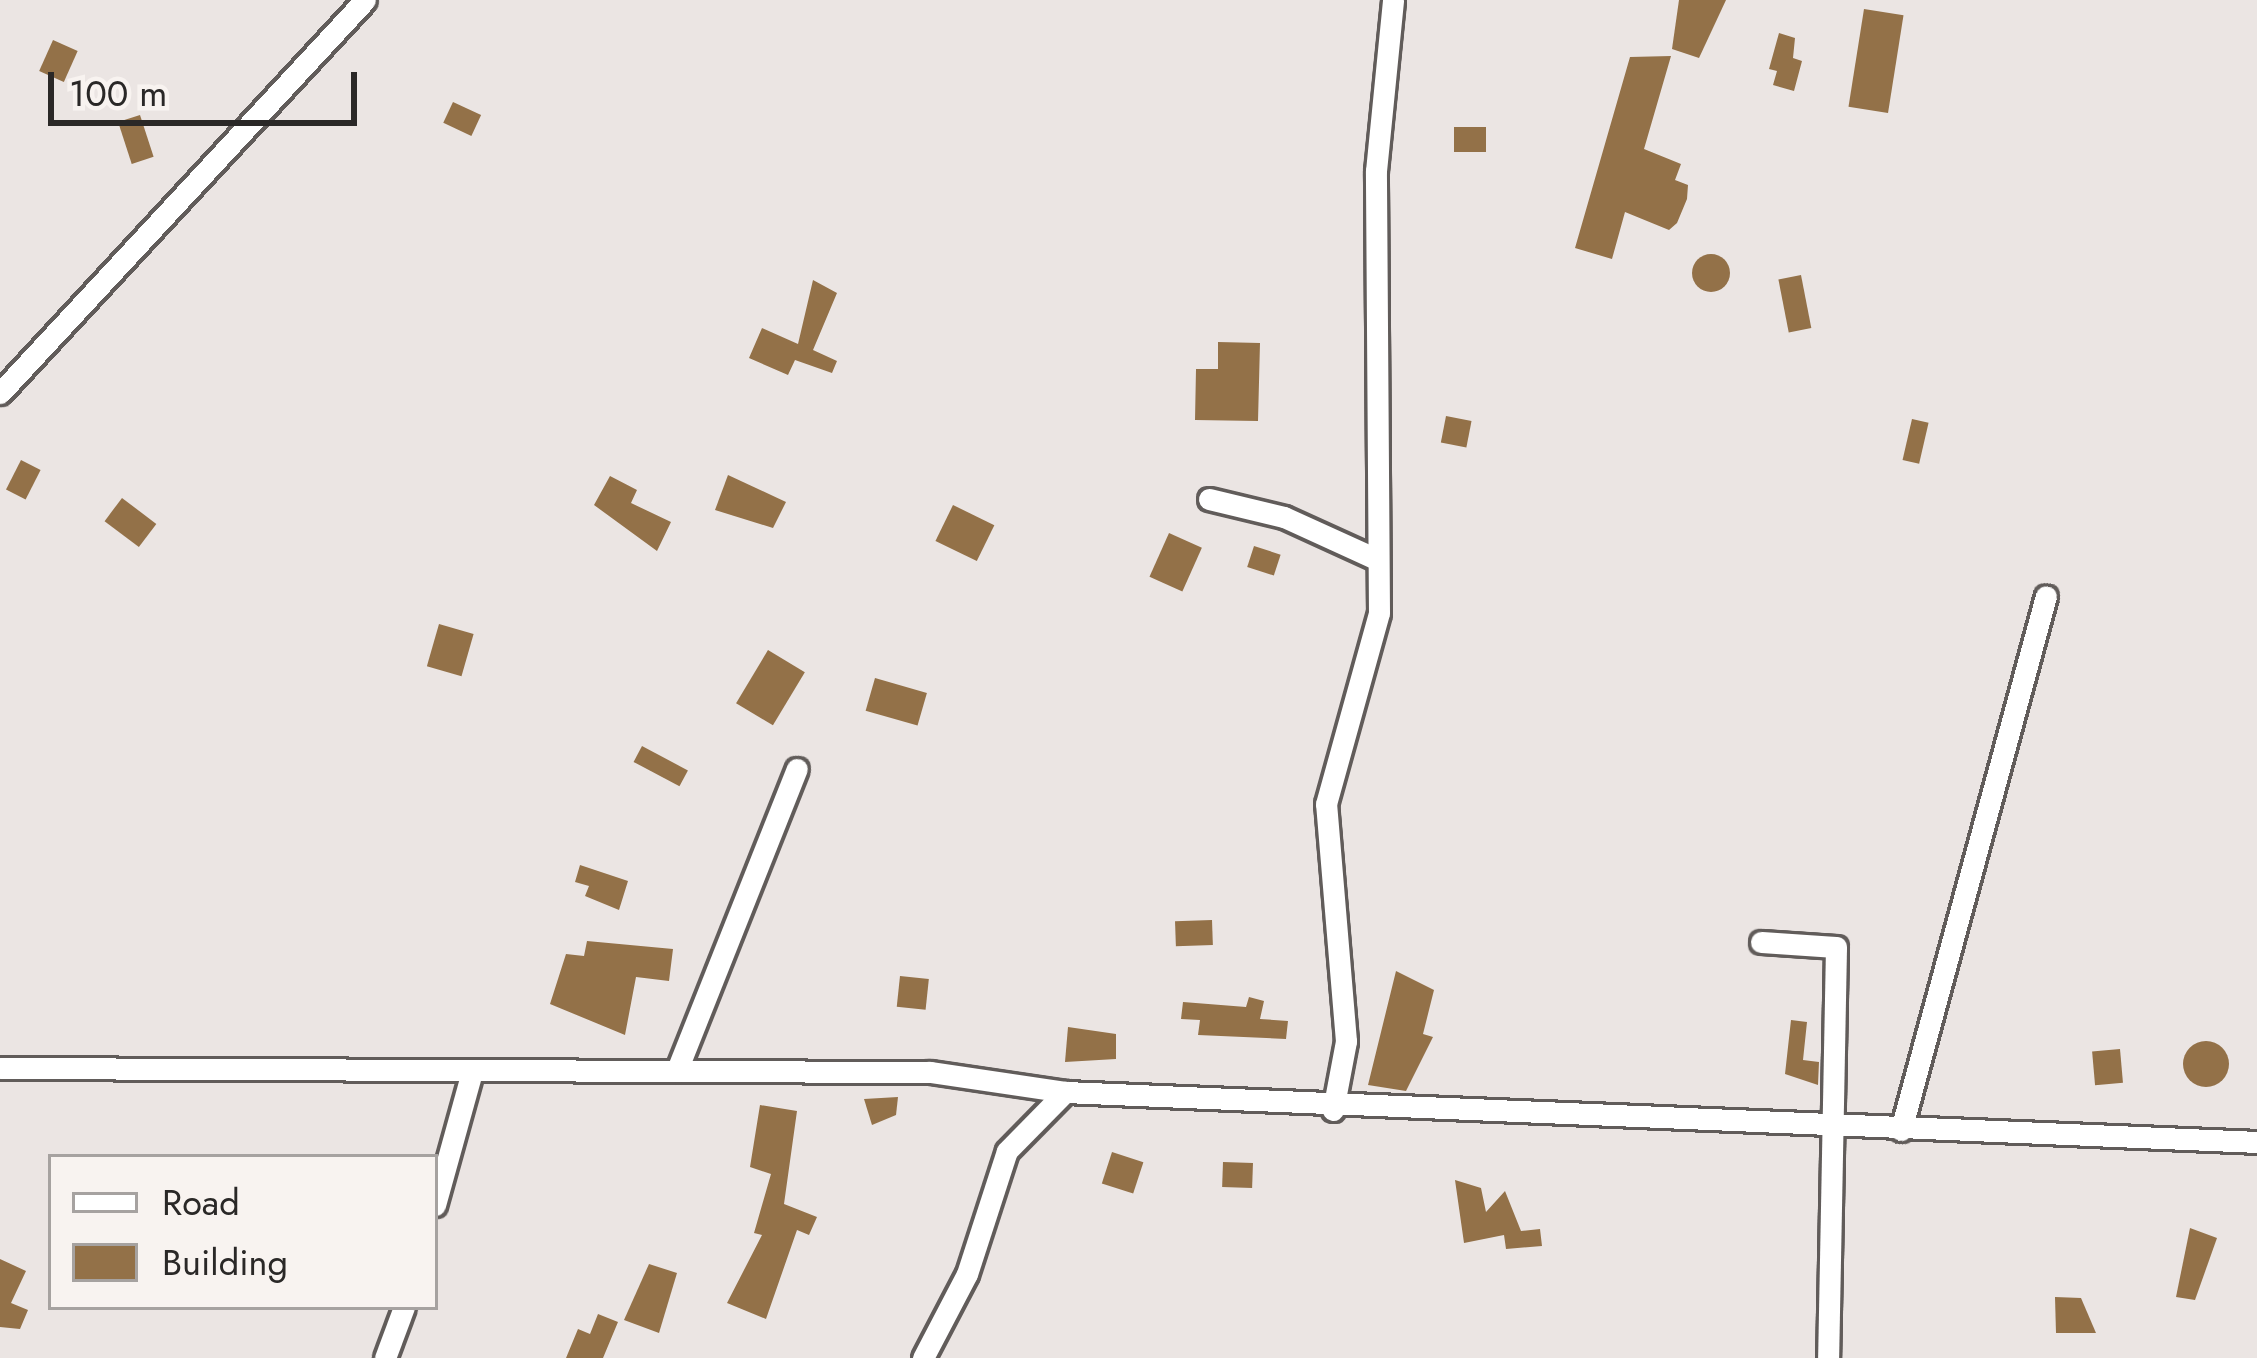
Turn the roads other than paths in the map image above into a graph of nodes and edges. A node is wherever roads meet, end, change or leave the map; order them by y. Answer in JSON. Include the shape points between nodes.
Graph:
{"nodes":[{"id":1,"x":365,"y":0,"type":"edge"},
{"id":2,"x":1393,"y":0,"type":"edge"},
{"id":3,"x":0,"y":393,"type":"edge"},
{"id":4,"x":1209,"y":499,"type":"dead end"},
{"id":5,"x":1376,"y":559,"type":"junction"},
{"id":6,"x":2046,"y":596,"type":"dead end"},
{"id":7,"x":796,"y":769,"type":"dead end"},
{"id":8,"x":1761,"y":942,"type":"dead end"},
{"id":9,"x":0,"y":1068,"type":"edge"},
{"id":10,"x":677,"y":1070,"type":"junction"},
{"id":11,"x":472,"y":1072,"type":"junction"},
{"id":12,"x":1064,"y":1092,"type":"junction"},
{"id":13,"x":1333,"y":1110,"type":"junction"},
{"id":14,"x":1833,"y":1122,"type":"junction"},
{"id":15,"x":1901,"y":1130,"type":"junction"},
{"id":16,"x":2257,"y":1142,"type":"edge"},
{"id":17,"x":438,"y":1194,"type":"edge"},
{"id":18,"x":403,"y":1310,"type":"edge"},
{"id":19,"x":385,"y":1358,"type":"edge"},
{"id":20,"x":923,"y":1358,"type":"edge"},
{"id":21,"x":1828,"y":1358,"type":"edge"}],
"edges":[{"from":1,"to":3,"type":"street"},
{"from":2,"to":5,"type":"street","via":[[1376,171]]},
{"from":4,"to":5,"type":"street","via":[[1284,517]]},
{"from":5,"to":13,"type":"street","via":[[1375,640],[1326,804],[1346,1041]]},
{"from":6,"to":15,"type":"street"},
{"from":7,"to":10,"type":"street"},
{"from":8,"to":14,"type":"street","via":[[1836,946]]},
{"from":9,"to":11,"type":"street"},
{"from":10,"to":11,"type":"street"},
{"from":10,"to":12,"type":"street","via":[[929,1072]]},
{"from":11,"to":17,"type":"street"},
{"from":12,"to":13,"type":"street"},
{"from":12,"to":20,"type":"street","via":[[1007,1151],[967,1274]]},
{"from":13,"to":14,"type":"street"},
{"from":14,"to":15,"type":"street"},
{"from":14,"to":21,"type":"street"},
{"from":15,"to":16,"type":"street"},
{"from":18,"to":19,"type":"street"}]}
